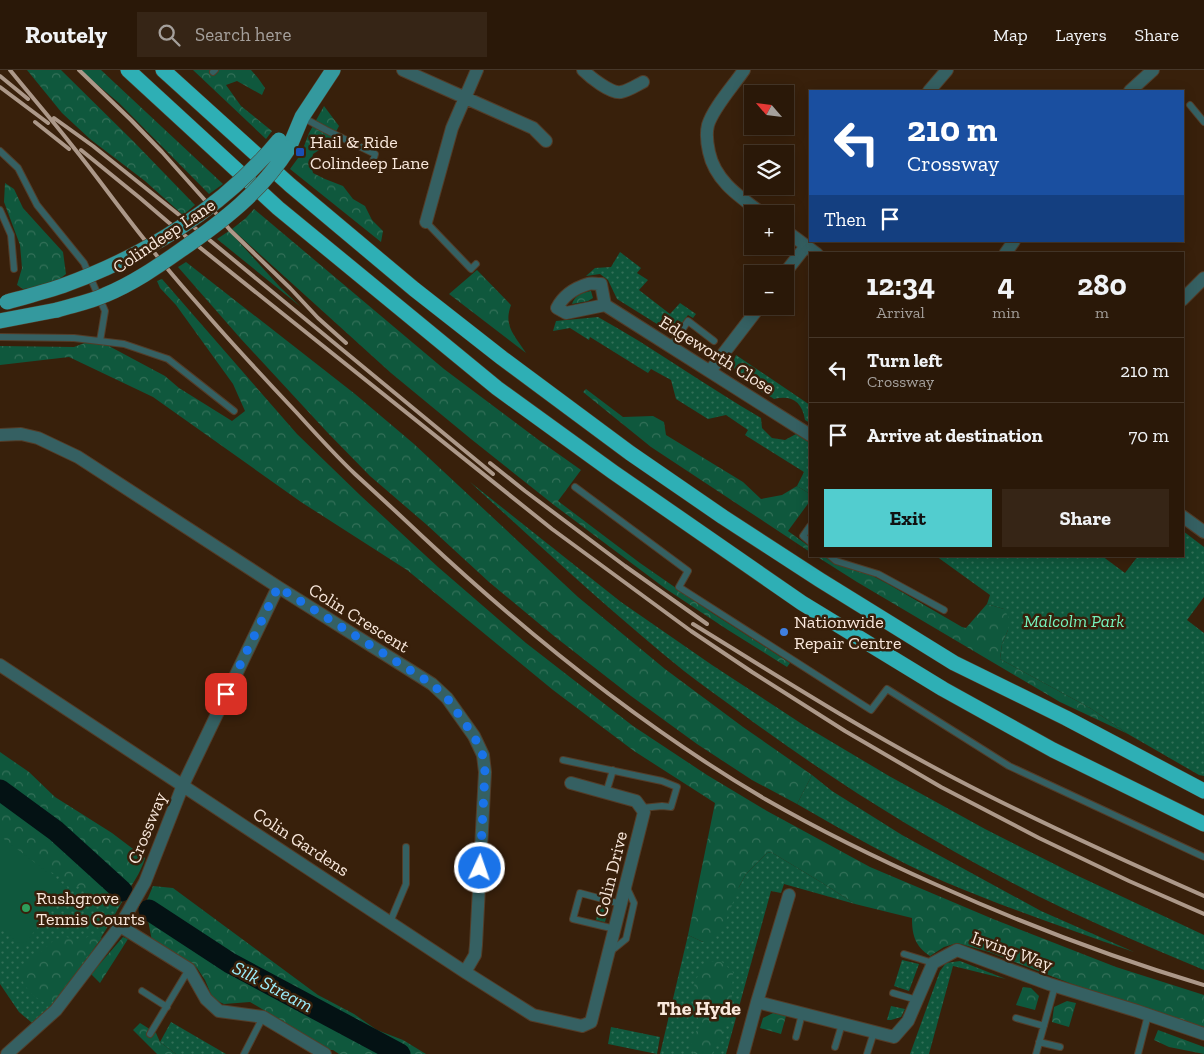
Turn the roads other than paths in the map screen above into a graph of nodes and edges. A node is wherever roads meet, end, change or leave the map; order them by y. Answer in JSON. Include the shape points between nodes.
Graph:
{"nodes":[{"id":1,"x":128,"y":70,"type":"edge"},
{"id":2,"x":163,"y":70,"type":"edge"},
{"id":3,"x":333,"y":70,"type":"edge"},
{"id":4,"x":403,"y":70,"type":"edge"},
{"id":5,"x":477,"y":70,"type":"edge"},
{"id":6,"x":583,"y":70,"type":"edge"},
{"id":7,"x":744,"y":70,"type":"edge"},
{"id":8,"x":947,"y":70,"type":"edge"},
{"id":9,"x":1153,"y":70,"type":"edge"},
{"id":10,"x":643,"y":82,"type":"dead end"},
{"id":11,"x":930,"y":90,"type":"edge"},
{"id":12,"x":1131,"y":90,"type":"edge"},
{"id":13,"x":465,"y":98,"type":"junction"},
{"id":14,"x":1190,"y":105,"type":"dead end"},
{"id":15,"x":302,"y":117,"type":"junction"},
{"id":16,"x":1204,"y":122,"type":"edge"},
{"id":17,"x":546,"y":141,"type":"dead end"},
{"id":18,"x":284,"y":144,"type":"junction"},
{"id":19,"x":0,"y":151,"type":"edge"},
{"id":20,"x":372,"y":165,"type":"dead end"},
{"id":21,"x":751,"y":205,"type":"edge"},
{"id":22,"x":0,"y":210,"type":"edge"},
{"id":23,"x":426,"y":222,"type":"joint"},
{"id":24,"x":794,"y":236,"type":"edge"},
{"id":25,"x":814,"y":248,"type":"edge"},
{"id":26,"x":809,"y":252,"type":"edge"},
{"id":27,"x":476,"y":264,"type":"dead end"},
{"id":28,"x":794,"y":265,"type":"edge"},
{"id":29,"x":14,"y":269,"type":"dead end"},
{"id":30,"x":1204,"y":278,"type":"edge"},
{"id":31,"x":1184,"y":298,"type":"edge"},
{"id":32,"x":4,"y":303,"type":"edge"},
{"id":33,"x":605,"y":305,"type":"dead end"},
{"id":34,"x":753,"y":315,"type":"edge"},
{"id":35,"x":0,"y":321,"type":"edge"},
{"id":36,"x":0,"y":337,"type":"edge"},
{"id":37,"x":100,"y":341,"type":"junction"},
{"id":38,"x":714,"y":341,"type":"dead end"},
{"id":39,"x":671,"y":346,"type":"junction"},
{"id":40,"x":710,"y":371,"type":"junction"},
{"id":41,"x":234,"y":411,"type":"dead end"},
{"id":42,"x":809,"y":434,"type":"edge"},
{"id":43,"x":0,"y":435,"type":"edge"},
{"id":44,"x":575,"y":487,"type":"dead end"},
{"id":45,"x":1184,"y":517,"type":"edge"},
{"id":46,"x":809,"y":527,"type":"edge"},
{"id":47,"x":1202,"y":527,"type":"edge"},
{"id":48,"x":809,"y":541,"type":"edge"},
{"id":49,"x":831,"y":557,"type":"edge"},
{"id":50,"x":278,"y":587,"type":"junction"},
{"id":51,"x":944,"y":610,"type":"dead end"},
{"id":52,"x":0,"y":665,"type":"edge"},
{"id":53,"x":564,"y":760,"type":"dead end"},
{"id":54,"x":612,"y":770,"type":"junction"},
{"id":55,"x":571,"y":783,"type":"dead end"},
{"id":56,"x":183,"y":785,"type":"junction"},
{"id":57,"x":1204,"y":791,"type":"edge"},
{"id":58,"x":606,"y":793,"type":"junction"},
{"id":59,"x":642,"y":808,"type":"junction"},
{"id":60,"x":1204,"y":824,"type":"edge"},
{"id":61,"x":406,"y":847,"type":"dead end"},
{"id":62,"x":1204,"y":857,"type":"edge"},
{"id":63,"x":626,"y":885,"type":"junction"},
{"id":64,"x":790,"y":895,"type":"dead end"},
{"id":65,"x":621,"y":904,"type":"junction"},
{"id":66,"x":122,"y":922,"type":"junction"},
{"id":67,"x":390,"y":922,"type":"junction"},
{"id":68,"x":615,"y":929,"type":"junction"},
{"id":69,"x":609,"y":954,"type":"junction"},
{"id":70,"x":904,"y":954,"type":"dead end"},
{"id":71,"x":933,"y":963,"type":"junction"},
{"id":72,"x":189,"y":969,"type":"junction"},
{"id":73,"x":465,"y":972,"type":"junction"},
{"id":74,"x":1055,"y":986,"type":"junction"},
{"id":75,"x":142,"y":991,"type":"dead end"},
{"id":76,"x":893,"y":993,"type":"dead end"},
{"id":77,"x":917,"y":1000,"type":"junction"},
{"id":78,"x":757,"y":1002,"type":"junction"},
{"id":79,"x":167,"y":1006,"type":"junction"},
{"id":80,"x":802,"y":1014,"type":"junction"},
{"id":81,"x":1148,"y":1015,"type":"junction"},
{"id":82,"x":263,"y":1017,"type":"junction"},
{"id":83,"x":1016,"y":1018,"type":"dead end"},
{"id":84,"x":592,"y":1022,"type":"joint"},
{"id":85,"x":842,"y":1024,"type":"junction"},
{"id":86,"x":1044,"y":1026,"type":"junction"},
{"id":87,"x":874,"y":1032,"type":"junction"},
{"id":88,"x":150,"y":1034,"type":"dead end"},
{"id":89,"x":1204,"y":1034,"type":"edge"},
{"id":90,"x":796,"y":1037,"type":"dead end"},
{"id":91,"x":1039,"y":1042,"type":"junction"},
{"id":92,"x":835,"y":1047,"type":"dead end"},
{"id":93,"x":1060,"y":1047,"type":"dead end"},
{"id":94,"x":6,"y":1054,"type":"edge"},
{"id":95,"x":244,"y":1054,"type":"edge"},
{"id":96,"x":325,"y":1054,"type":"edge"},
{"id":97,"x":743,"y":1054,"type":"edge"},
{"id":98,"x":868,"y":1054,"type":"edge"},
{"id":99,"x":1036,"y":1054,"type":"edge"},
{"id":100,"x":1138,"y":1054,"type":"edge"}],
"edges":[{"from":1,"to":60,"type":"highway","via":[[285,214],[497,388],[613,472],[802,603],[943,689],[1053,750]]},
{"from":2,"to":57,"type":"highway","via":[[290,185],[414,288],[502,358],[630,452],[820,580],[954,663]]},
{"from":3,"to":15,"type":"main road","name":"Colindeep Lane"},
{"from":4,"to":13,"type":"street"},
{"from":5,"to":13,"type":"street"},
{"from":6,"to":10,"type":"street","via":[[619,93]]},
{"from":7,"to":21,"type":"street","via":[[712,115],[707,146],[722,180]]},
{"from":8,"to":11,"type":"street"},
{"from":9,"to":12,"type":"street"},
{"from":13,"to":17,"type":"street","via":[[533,128]]},
{"from":13,"to":23,"type":"street","via":[[452,128]]},
{"from":14,"to":16,"type":"lane"},
{"from":15,"to":18,"type":"main road","name":"Colindeep Lane"},
{"from":15,"to":20,"type":"lane","via":[[375,154]]},
{"from":18,"to":32,"type":"main road","name":"Colindeep Lane","bridge":true,"via":[[226,193],[166,237],[60,287]]},
{"from":18,"to":35,"type":"main road","name":"Colindeep Lane","bridge":true,"via":[[279,163],[255,192],[207,232],[152,270],[105,295],[58,310]]},
{"from":19,"to":37,"type":"lane","via":[[18,168],[37,204],[84,263],[105,311]]},
{"from":22,"to":29,"type":"lane","via":[[11,235]]},
{"from":23,"to":27,"type":"lane","via":[[471,269]]},
{"from":24,"to":25,"type":"street"},
{"from":26,"to":28,"type":"street"},
{"from":30,"to":31,"type":"street"},
{"from":33,"to":39,"type":"street","name":"Edgeworth Close"},
{"from":34,"to":40,"type":"street"},
{"from":36,"to":37,"type":"lane"},
{"from":37,"to":41,"type":"lane","via":[[124,344],[168,359]]},
{"from":38,"to":39,"type":"lane","via":[[688,321]]},
{"from":39,"to":40,"type":"street","name":"Edgeworth Close"},
{"from":40,"to":42,"type":"street","name":"Edgeworth Close"},
{"from":43,"to":50,"type":"street","name":"Colin Crescent","via":[[21,434],[38,438],[78,457]]},
{"from":44,"to":62,"type":"lane","via":[[688,571],[679,587],[871,710],[888,689],[1009,766]]},
{"from":45,"to":47,"type":"street"},
{"from":46,"to":48,"type":"lane","via":[[802,536]]},
{"from":49,"to":51,"type":"lane","via":[[878,574]]},
{"from":50,"to":56,"type":"street","name":"Crossway"},
{"from":50,"to":73,"type":"street","name":"Colin Crescent","via":[[432,684],[447,698],[474,736],[483,756],[485,772],[476,945],[475,955]]},
{"from":52,"to":56,"type":"street","name":"Colin Gardens"},
{"from":53,"to":54,"type":"lane"},
{"from":54,"to":58,"type":"lane"},
{"from":54,"to":59,"type":"lane","via":[[677,787],[671,807]]},
{"from":55,"to":58,"type":"street"},
{"from":56,"to":66,"type":"street","name":"Crossway","via":[[144,882]]},
{"from":56,"to":67,"type":"street","name":"Colin Gardens"},
{"from":58,"to":59,"type":"street","via":[[636,801]]},
{"from":59,"to":63,"type":"street","name":"Colin Drive","via":[[644,812]]},
{"from":61,"to":67,"type":"lane","via":[[406,884]]},
{"from":63,"to":65,"type":"street","name":"Colin Drive"},
{"from":63,"to":69,"type":"lane","via":[[634,902],[626,938]]},
{"from":64,"to":78,"type":"street"},
{"from":65,"to":68,"type":"street","name":"Colin Drive"},
{"from":65,"to":68,"type":"lane","via":[[580,893],[573,919]]},
{"from":66,"to":72,"type":"street"},
{"from":66,"to":94,"type":"street","name":"Crossway","via":[[56,1010]]},
{"from":67,"to":73,"type":"street","name":"Colin Gardens"},
{"from":68,"to":69,"type":"street","name":"Colin Drive"},
{"from":69,"to":84,"type":"street","name":"Colin Drive"},
{"from":70,"to":71,"type":"lane"},
{"from":71,"to":74,"type":"street","name":"Irving Way","via":[[957,950]]},
{"from":71,"to":77,"type":"street"},
{"from":72,"to":79,"type":"lane"},
{"from":72,"to":82,"type":"street","via":[[206,999],[219,1011]]},
{"from":73,"to":84,"type":"street","name":"Colin Gardens","via":[[533,1015],[582,1026]]},
{"from":74,"to":81,"type":"street","name":"Irving Way"},
{"from":74,"to":86,"type":"lane"},
{"from":75,"to":79,"type":"lane"},
{"from":76,"to":77,"type":"lane"},
{"from":77,"to":87,"type":"street","via":[[908,1020],[894,1037]]},
{"from":78,"to":80,"type":"street"},
{"from":78,"to":97,"type":"street"},
{"from":79,"to":88,"type":"lane"},
{"from":80,"to":85,"type":"street"},
{"from":80,"to":90,"type":"lane"},
{"from":81,"to":89,"type":"street","name":"Irving Way"},
{"from":81,"to":100,"type":"lane"},
{"from":82,"to":95,"type":"lane"},
{"from":82,"to":96,"type":"street"},
{"from":83,"to":86,"type":"lane"},
{"from":85,"to":87,"type":"street"},
{"from":85,"to":92,"type":"lane"},
{"from":86,"to":91,"type":"lane"},
{"from":87,"to":98,"type":"lane"},
{"from":91,"to":93,"type":"lane"},
{"from":91,"to":99,"type":"lane"}]}
